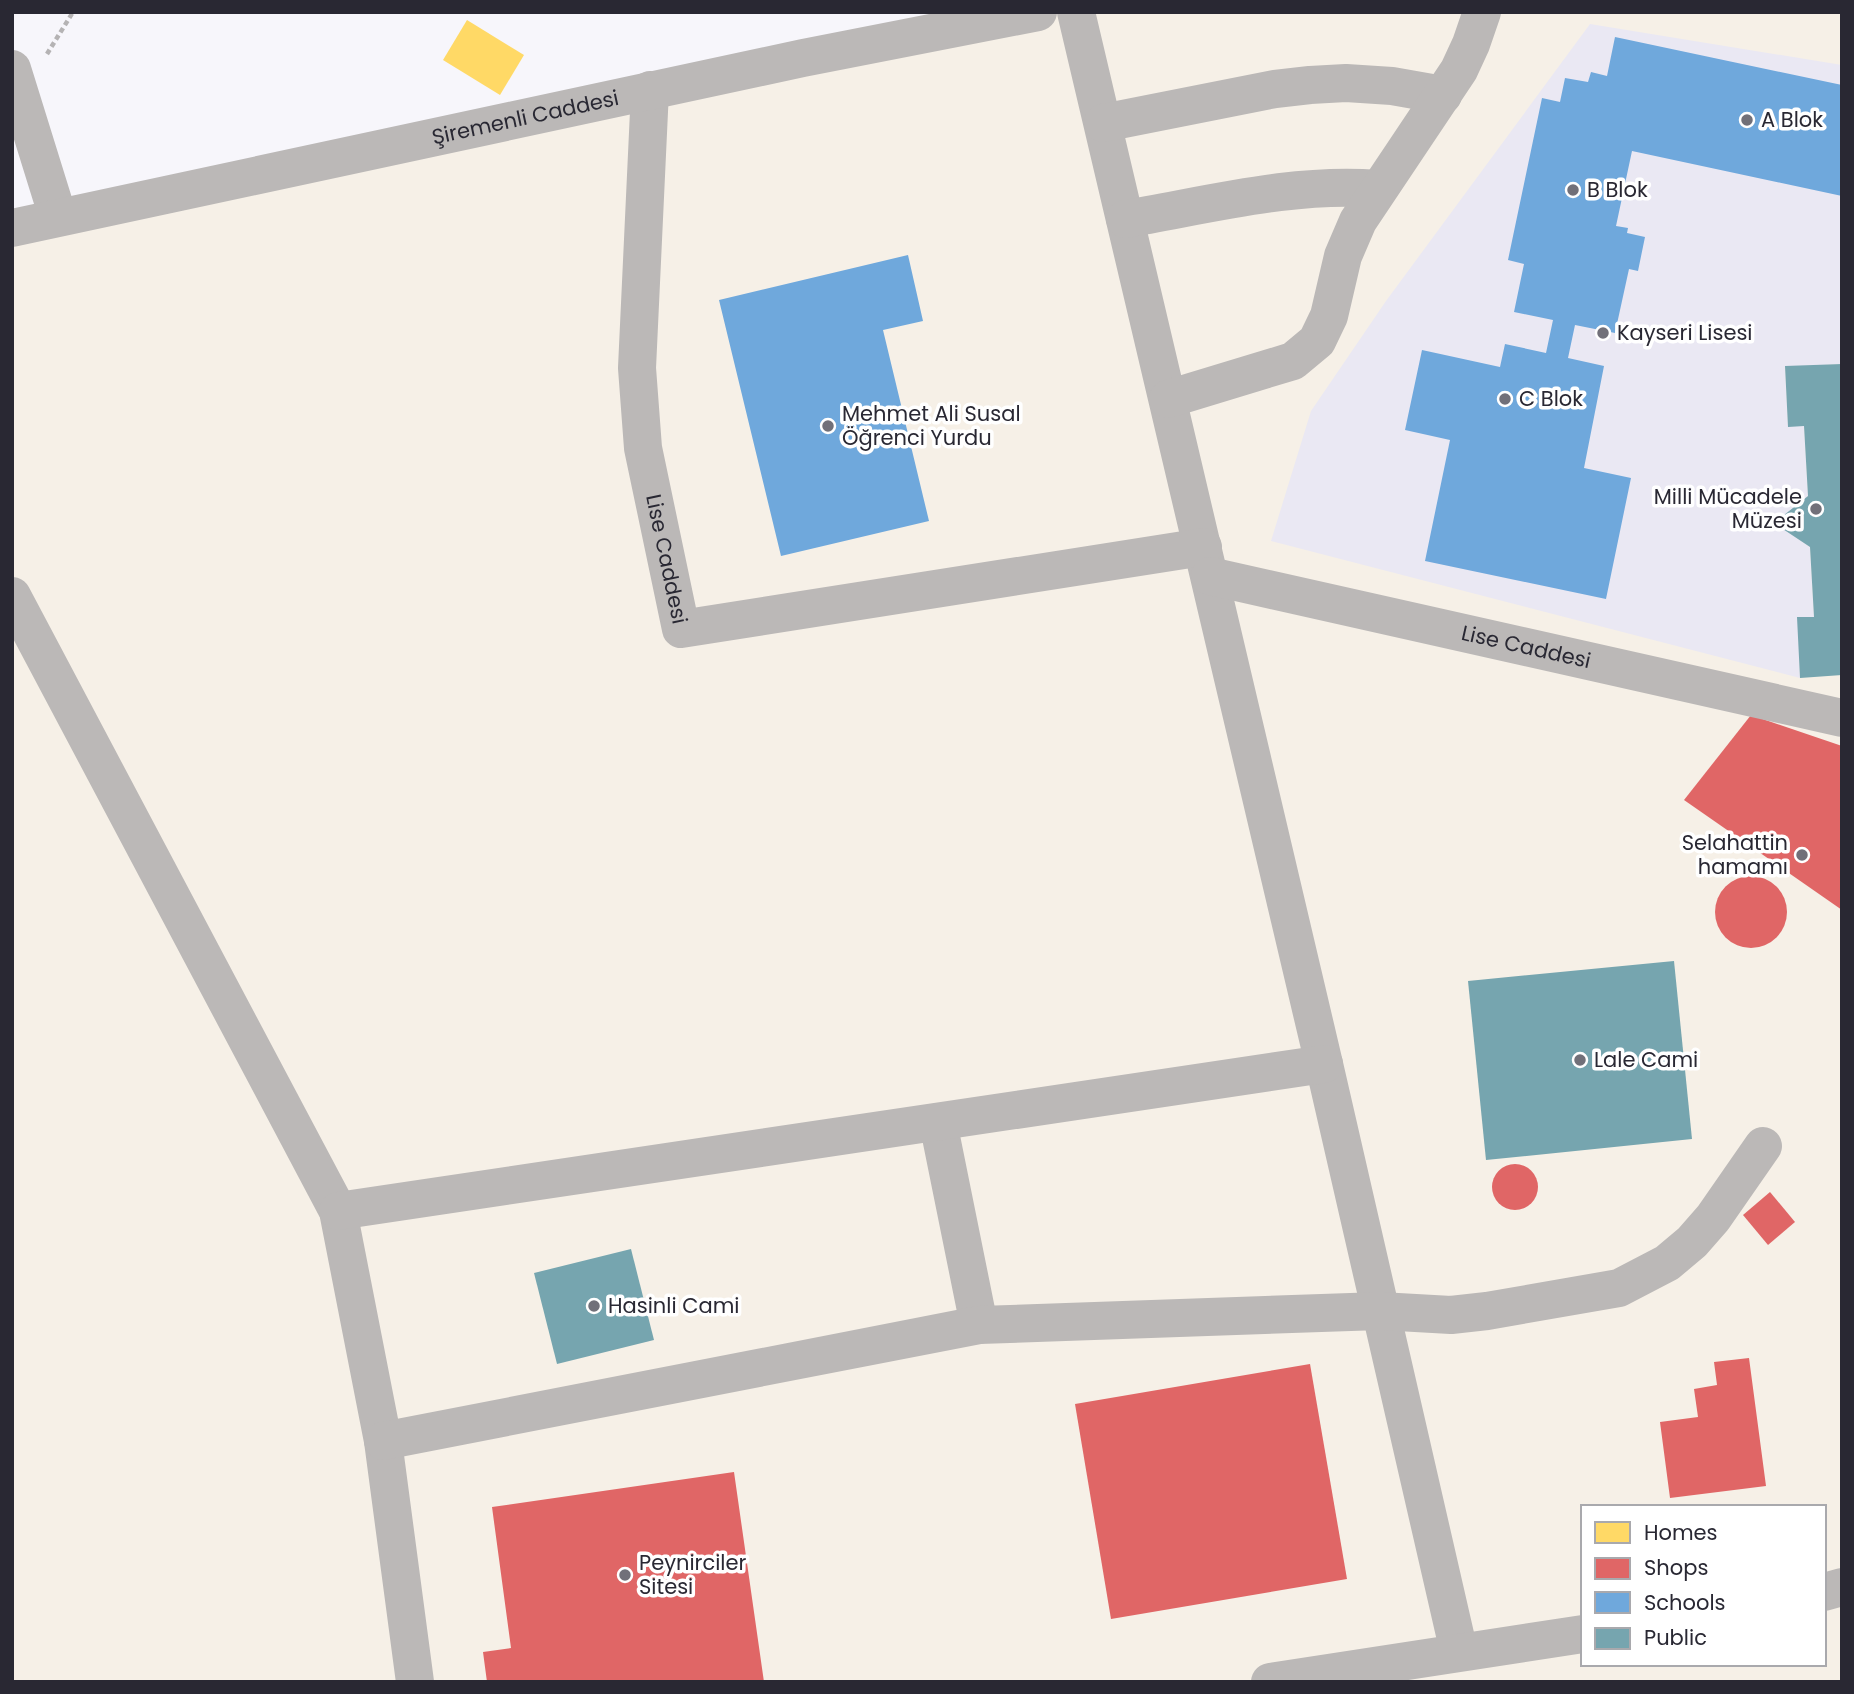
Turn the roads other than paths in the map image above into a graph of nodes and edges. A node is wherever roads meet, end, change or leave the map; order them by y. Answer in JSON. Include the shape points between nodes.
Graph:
{"nodes":[{"id":1,"x":1038,"y":12,"type":"edge"},
{"id":2,"x":1076,"y":12,"type":"edge"},
{"id":3,"x":1482,"y":12,"type":"edge"},
{"id":4,"x":12,"y":69,"type":"edge"},
{"id":5,"x":650,"y":90,"type":"junction"},
{"id":6,"x":1443,"y":95,"type":"junction"},
{"id":7,"x":1102,"y":122,"type":"junction"},
{"id":8,"x":1378,"y":189,"type":"junction"},
{"id":9,"x":58,"y":217,"type":"junction"},
{"id":10,"x":1125,"y":219,"type":"junction"},
{"id":11,"x":12,"y":228,"type":"edge"},
{"id":12,"x":1168,"y":399,"type":"junction"},
{"id":13,"x":1206,"y":561,"type":"junction"},
{"id":14,"x":12,"y":596,"type":"edge"},
{"id":15,"x":1842,"y":718,"type":"edge"},
{"id":16,"x":1324,"y":1064,"type":"junction"},
{"id":17,"x":938,"y":1122,"type":"junction"},
{"id":18,"x":1763,"y":1146,"type":"dead end"},
{"id":19,"x":338,"y":1211,"type":"junction"},
{"id":20,"x":1380,"y":1311,"type":"junction"},
{"id":21,"x":979,"y":1325,"type":"junction"},
{"id":22,"x":383,"y":1441,"type":"junction"},
{"id":23,"x":1581,"y":1634,"type":"edge"},
{"id":24,"x":1459,"y":1652,"type":"junction"},
{"id":25,"x":415,"y":1682,"type":"edge"},
{"id":26,"x":1270,"y":1682,"type":"edge"}],
"edges":[{"from":1,"to":5,"type":"street","name":"Şiremenli Caddesi"},
{"from":2,"to":7,"type":"street"},
{"from":3,"to":6,"type":"street","via":[[1471,44]]},
{"from":4,"to":9,"type":"street"},
{"from":5,"to":9,"type":"street","name":"Şiremenli Caddesi"},
{"from":5,"to":13,"type":"street","name":"Lise Caddesi","via":[[639,411],[681,629]]},
{"from":6,"to":7,"type":"street","via":[[1392,86],[1310,85]]},
{"from":6,"to":8,"type":"street"},
{"from":7,"to":10,"type":"street"},
{"from":8,"to":10,"type":"street","via":[[1299,190]]},
{"from":8,"to":12,"type":"street","via":[[1343,256],[1324,329],[1306,352],[1293,361]]},
{"from":9,"to":11,"type":"street","name":"Şiremenli Caddesi"},
{"from":10,"to":12,"type":"street"},
{"from":12,"to":13,"type":"street"},
{"from":13,"to":15,"type":"street","name":"Lise Caddesi"},
{"from":13,"to":16,"type":"street"},
{"from":14,"to":19,"type":"street"},
{"from":16,"to":17,"type":"street"},
{"from":16,"to":20,"type":"street"},
{"from":17,"to":19,"type":"street"},
{"from":17,"to":21,"type":"street"},
{"from":18,"to":20,"type":"street","via":[[1692,1242],[1667,1263],[1619,1289],[1487,1311],[1439,1315]]},
{"from":19,"to":22,"type":"street"},
{"from":20,"to":21,"type":"street"},
{"from":20,"to":24,"type":"street"},
{"from":21,"to":22,"type":"street"},
{"from":22,"to":25,"type":"street"},
{"from":23,"to":24,"type":"street"},
{"from":24,"to":26,"type":"street"}]}
